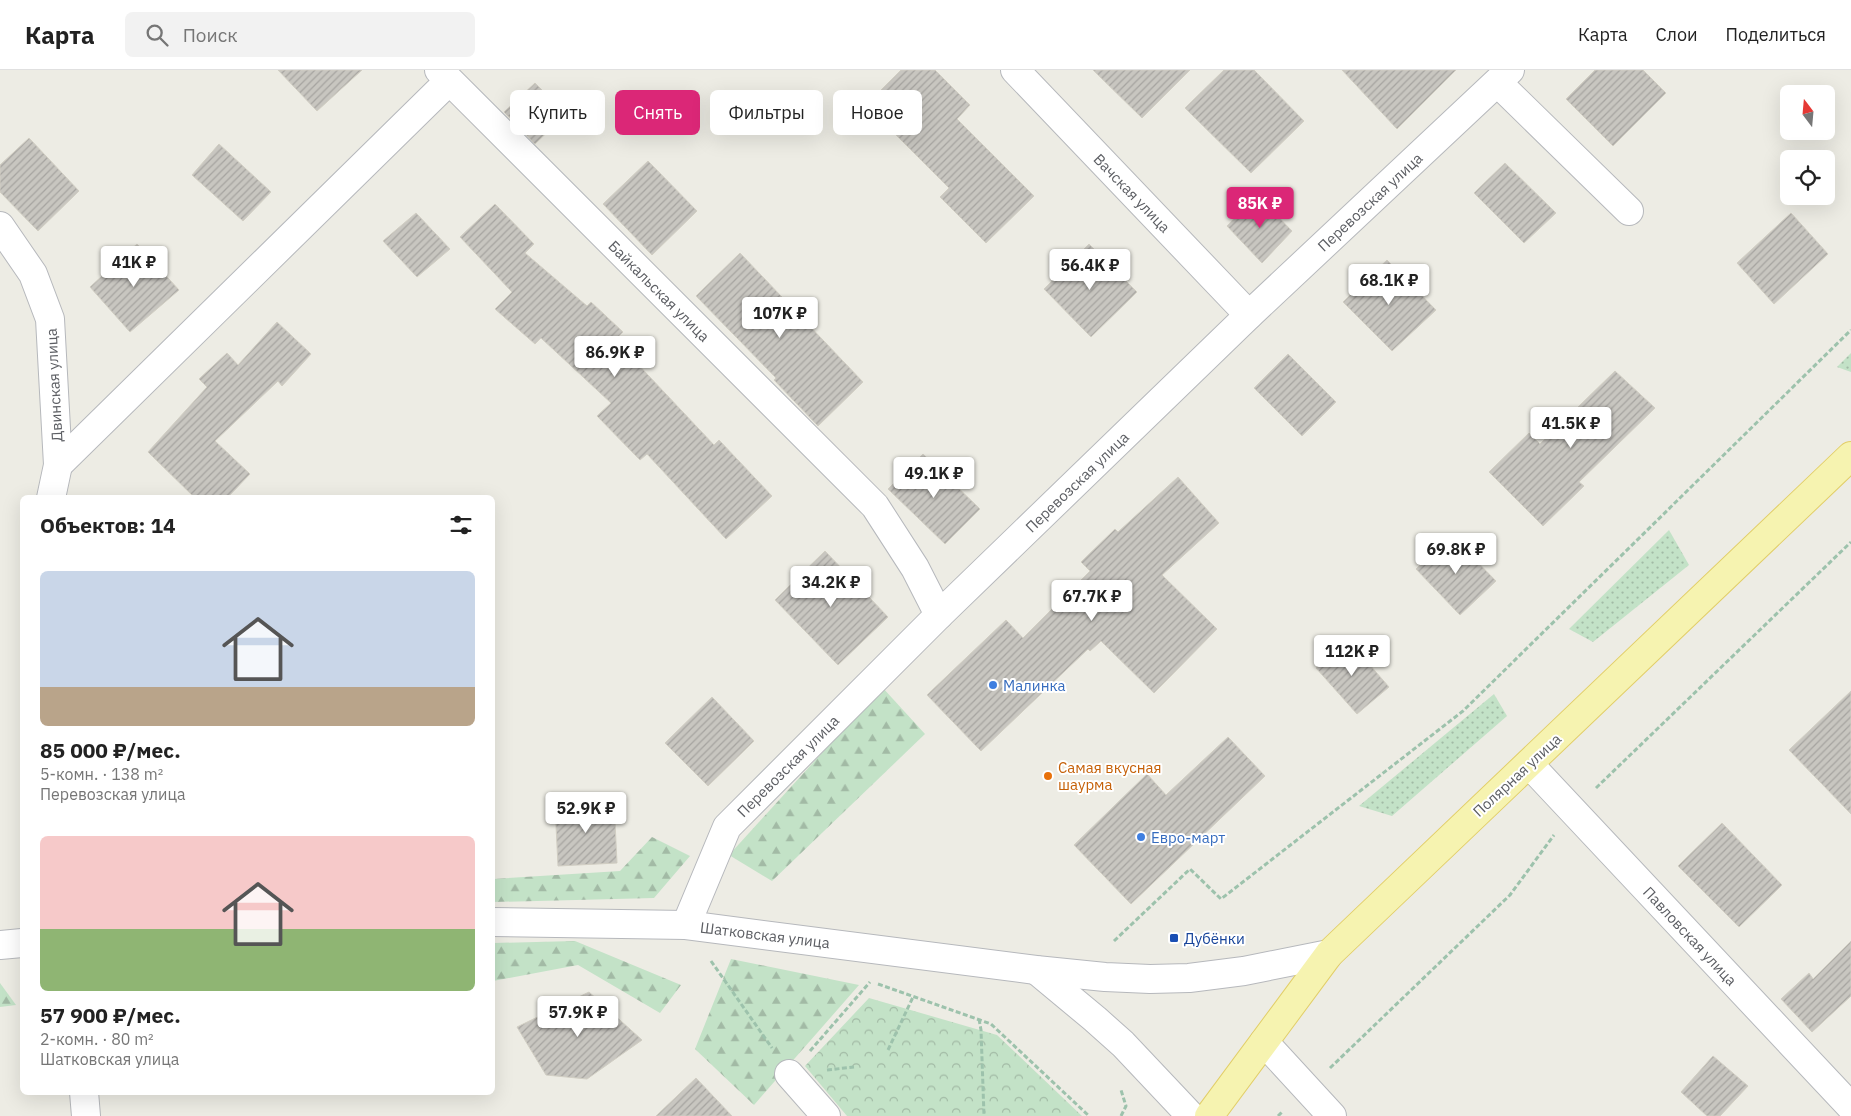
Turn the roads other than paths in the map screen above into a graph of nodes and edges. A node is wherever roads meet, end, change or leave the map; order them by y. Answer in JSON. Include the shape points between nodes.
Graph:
{"nodes":[{"id":1,"x":1015,"y":70,"type":"edge"},
{"id":2,"x":444,"y":76,"type":"edge"},
{"id":3,"x":1504,"y":76,"type":"edge"},
{"id":4,"x":1628,"y":211,"type":"dead end"},
{"id":5,"x":0,"y":226,"type":"edge"},
{"id":6,"x":1249,"y":315,"type":"junction"},
{"id":7,"x":1851,"y":456,"type":"edge"},
{"id":8,"x":58,"y":465,"type":"junction"},
{"id":9,"x":52,"y":495,"type":"edge"},
{"id":10,"x":939,"y":615,"type":"junction"},
{"id":11,"x":1529,"y":764,"type":"junction"},
{"id":12,"x":495,"y":922,"type":"edge"},
{"id":13,"x":686,"y":925,"type":"junction"},
{"id":14,"x":20,"y":943,"type":"edge"},
{"id":15,"x":0,"y":945,"type":"edge"},
{"id":16,"x":1328,"y":954,"type":"junction"},
{"id":17,"x":1036,"y":970,"type":"junction"},
{"id":18,"x":1264,"y":1042,"type":"junction"},
{"id":19,"x":789,"y":1074,"type":"road end"},
{"id":20,"x":84,"y":1095,"type":"edge"},
{"id":21,"x":1851,"y":1107,"type":"edge"},
{"id":22,"x":86,"y":1116,"type":"edge"},
{"id":23,"x":826,"y":1116,"type":"edge"},
{"id":24,"x":1191,"y":1116,"type":"edge"},
{"id":25,"x":1208,"y":1116,"type":"edge"},
{"id":26,"x":1332,"y":1116,"type":"edge"}],
"edges":[{"from":1,"to":6,"type":"street","name":"Вачская улица"},
{"from":2,"to":8,"type":"street"},
{"from":2,"to":10,"type":"street","name":"Байкальская улица","via":[[875,506],[915,568]]},
{"from":3,"to":4,"type":"street"},
{"from":3,"to":6,"type":"street","name":"Перевозская улица"},
{"from":5,"to":8,"type":"street","name":"Двинская улица","via":[[33,274],[50,319]]},
{"from":6,"to":10,"type":"street","name":"Перевозская улица"},
{"from":7,"to":11,"type":"main road","name":"Полярная улица"},
{"from":8,"to":9,"type":"street","name":"Двинская улица"},
{"from":10,"to":13,"type":"street","name":"Перевозская улица","via":[[728,827]]},
{"from":11,"to":16,"type":"main road","name":"Полярная улица"},
{"from":11,"to":21,"type":"street","name":"Павловская улица"},
{"from":12,"to":13,"type":"street","name":"Шатковская улица"},
{"from":13,"to":17,"type":"street","name":"Шатковская улица"},
{"from":14,"to":15,"type":"street"},
{"from":16,"to":17,"type":"street","name":"Шатковская улица","via":[[1189,978],[1105,977]]},
{"from":16,"to":18,"type":"main road","name":"Полярная улица"},
{"from":17,"to":24,"type":"street","via":[[1123,1044]]},
{"from":18,"to":25,"type":"main road","name":"Полярная улица"},
{"from":18,"to":26,"type":"street"},
{"from":19,"to":23,"type":"street"},
{"from":20,"to":22,"type":"street"}]}
